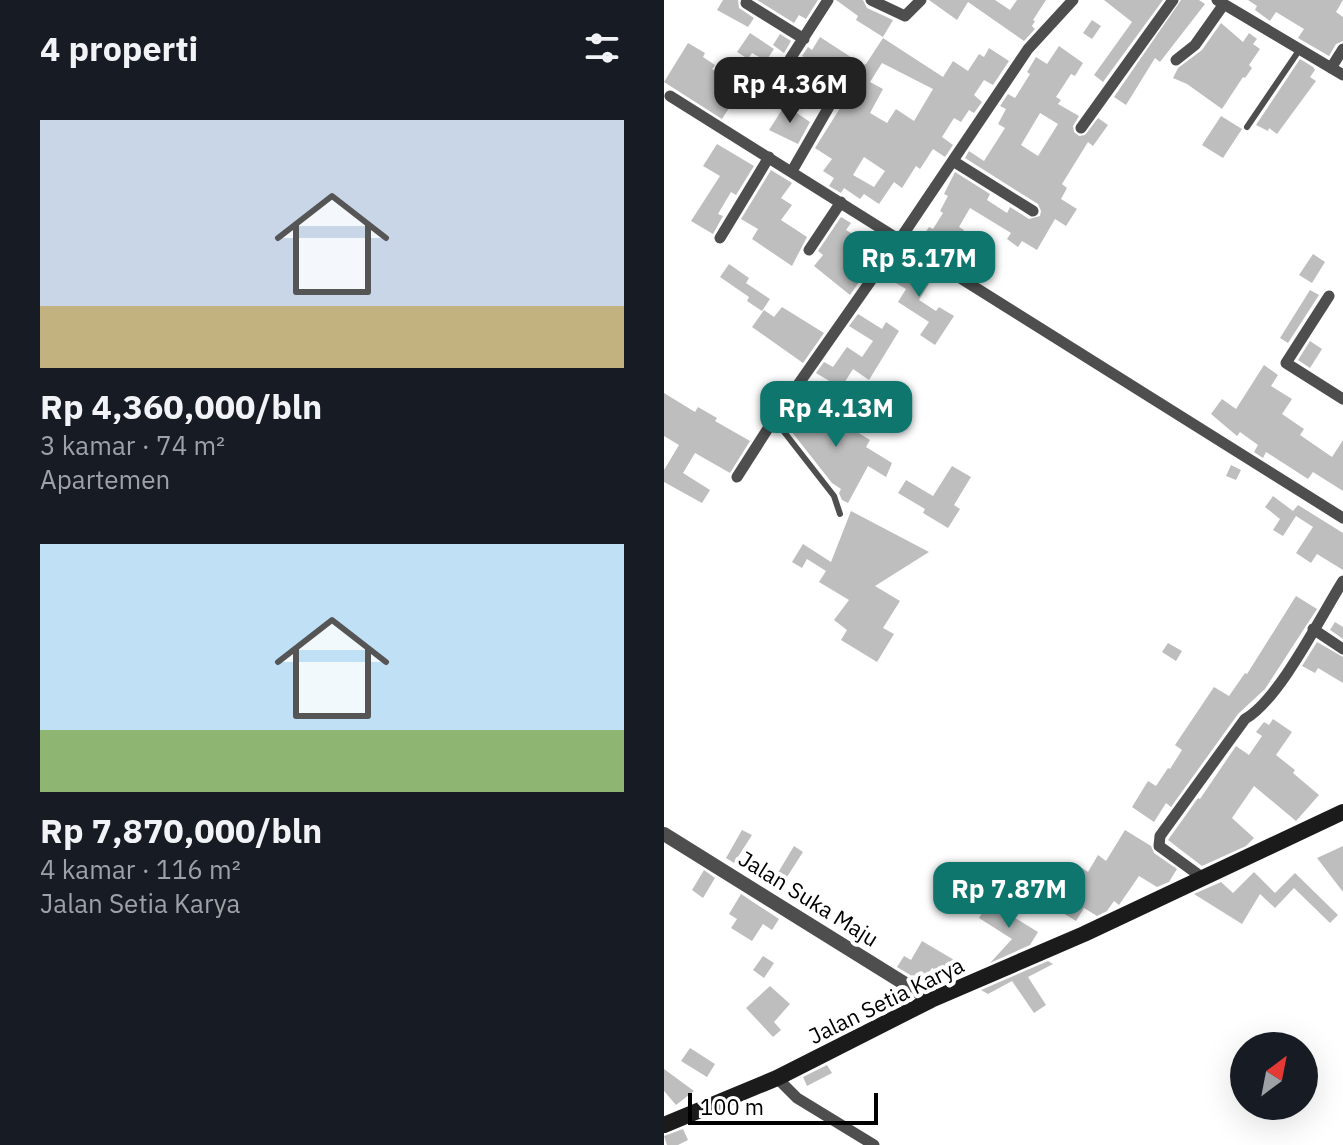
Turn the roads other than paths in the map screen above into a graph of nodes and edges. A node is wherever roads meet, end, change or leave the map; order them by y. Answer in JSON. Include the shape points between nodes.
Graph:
{"nodes":[{"id":1,"x":871,"y":0,"type":"edge"},
{"id":2,"x":921,"y":0,"type":"edge"},
{"id":3,"x":1073,"y":0,"type":"edge"},
{"id":4,"x":1173,"y":0,"type":"edge"},
{"id":5,"x":823,"y":2,"type":"edge"},
{"id":6,"x":1221,"y":2,"type":"edge"},
{"id":7,"x":746,"y":3,"type":"dead end"},
{"id":8,"x":804,"y":39,"type":"junction"},
{"id":9,"x":1300,"y":49,"type":"junction"},
{"id":10,"x":1343,"y":49,"type":"edge"},
{"id":11,"x":1176,"y":60,"type":"dead end"},
{"id":12,"x":1331,"y":68,"type":"junction"},
{"id":13,"x":1343,"y":75,"type":"edge"},
{"id":14,"x":670,"y":96,"type":"dead end"},
{"id":15,"x":1247,"y":127,"type":"dead end"},
{"id":16,"x":1081,"y":128,"type":"dead end"},
{"id":17,"x":769,"y":157,"type":"junction"},
{"id":18,"x":953,"y":161,"type":"junction"},
{"id":19,"x":792,"y":171,"type":"junction"},
{"id":20,"x":841,"y":202,"type":"junction"},
{"id":21,"x":1033,"y":211,"type":"dead end"},
{"id":22,"x":720,"y":238,"type":"dead end"},
{"id":23,"x":900,"y":239,"type":"junction"},
{"id":24,"x":809,"y":250,"type":"dead end"},
{"id":25,"x":1329,"y":296,"type":"dead end"},
{"id":26,"x":1343,"y":399,"type":"edge"},
{"id":27,"x":774,"y":419,"type":"junction"},
{"id":28,"x":737,"y":477,"type":"dead end"},
{"id":29,"x":840,"y":514,"type":"dead end"},
{"id":30,"x":1343,"y":518,"type":"edge"},
{"id":31,"x":1343,"y":581,"type":"edge"},
{"id":32,"x":1313,"y":629,"type":"junction"},
{"id":33,"x":1343,"y":649,"type":"edge"},
{"id":34,"x":1343,"y":812,"type":"edge"},
{"id":35,"x":664,"y":834,"type":"edge"},
{"id":36,"x":1203,"y":878,"type":"junction"},
{"id":37,"x":931,"y":1000,"type":"junction"},
{"id":38,"x":787,"y":1089,"type":"junction"},
{"id":39,"x":664,"y":1125,"type":"edge"},
{"id":40,"x":874,"y":1145,"type":"edge"}],
"edges":[{"from":1,"to":2,"type":"street","via":[[905,16]]},
{"from":3,"to":18,"type":"street","via":[[1028,49]]},
{"from":4,"to":16,"type":"street"},
{"from":5,"to":8,"type":"street"},
{"from":6,"to":9,"type":"street"},
{"from":6,"to":11,"type":"street","via":[[1195,45]]},
{"from":7,"to":8,"type":"street"},
{"from":8,"to":19,"type":"street","via":[[790,59],[838,91]]},
{"from":9,"to":12,"type":"street"},
{"from":9,"to":15,"type":"lane"},
{"from":10,"to":12,"type":"street"},
{"from":12,"to":13,"type":"street"},
{"from":14,"to":17,"type":"street"},
{"from":17,"to":19,"type":"street"},
{"from":17,"to":22,"type":"street"},
{"from":18,"to":21,"type":"street"},
{"from":18,"to":23,"type":"street"},
{"from":19,"to":20,"type":"street"},
{"from":20,"to":23,"type":"street"},
{"from":20,"to":24,"type":"street"},
{"from":23,"to":27,"type":"street"},
{"from":23,"to":30,"type":"street"},
{"from":25,"to":26,"type":"street","via":[[1286,363]]},
{"from":27,"to":28,"type":"street"},
{"from":27,"to":29,"type":"lane","via":[[834,496]]},
{"from":31,"to":32,"type":"street"},
{"from":32,"to":33,"type":"street"},
{"from":32,"to":36,"type":"street","via":[[1263,707],[1245,719],[1160,836],[1159,846]]},
{"from":34,"to":36,"type":"main road","name":"Jalan Setia Karya"},
{"from":35,"to":37,"type":"street","name":"Jalan Suka Maju"},
{"from":36,"to":37,"type":"main road","name":"Jalan Setia Karya"},
{"from":37,"to":38,"type":"main road","name":"Jalan Setia Karya"},
{"from":38,"to":39,"type":"main road","name":"Jalan Setia Karya"},
{"from":38,"to":40,"type":"street"}]}
